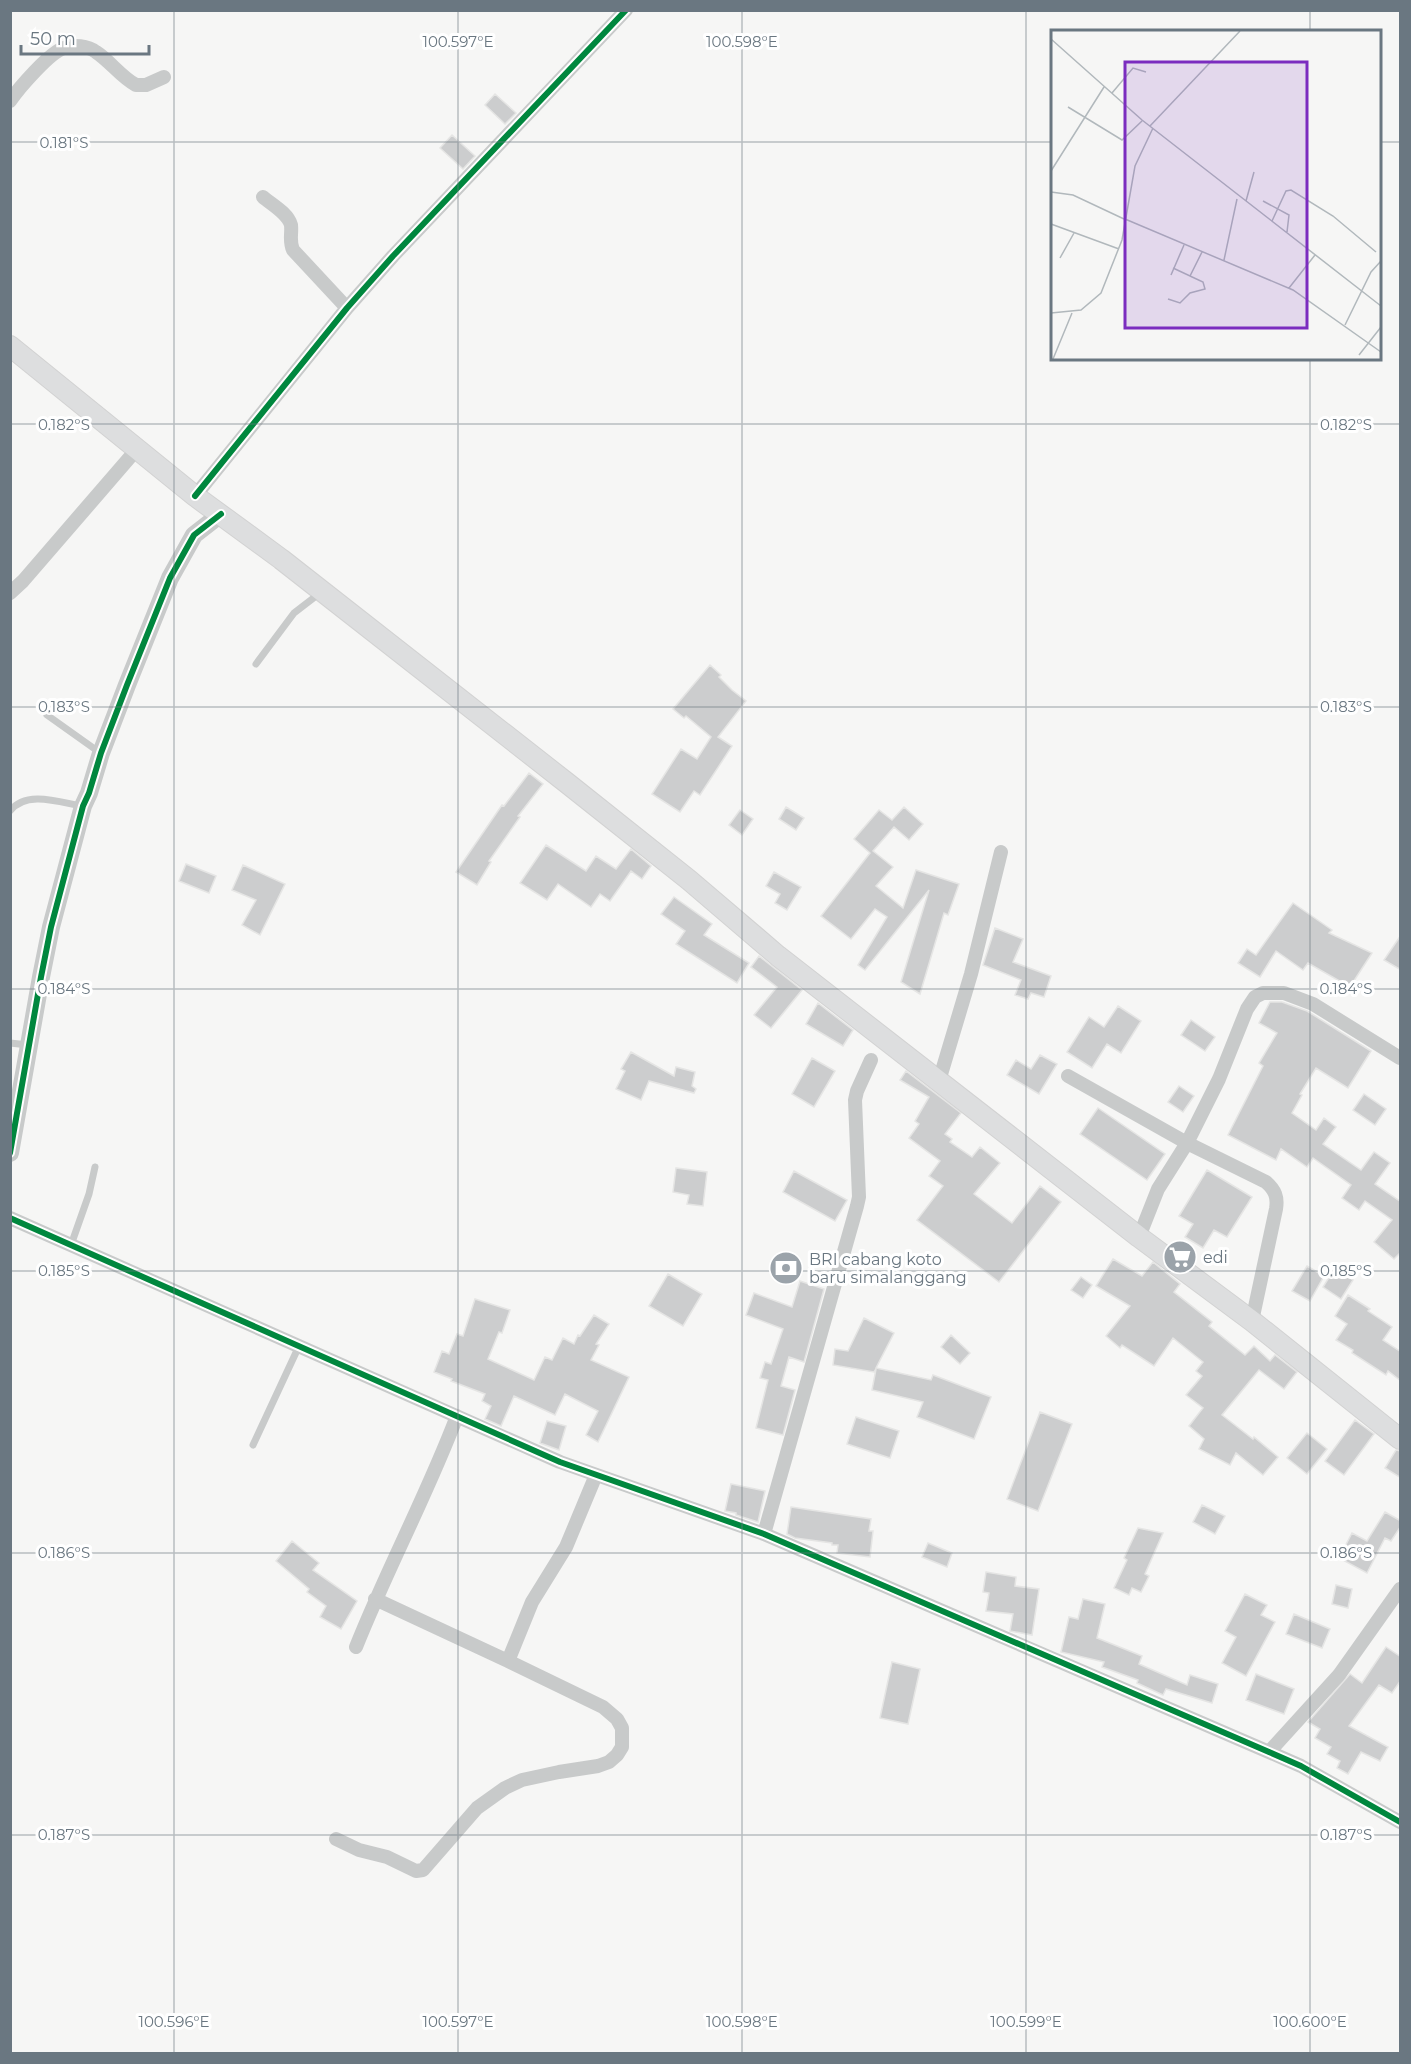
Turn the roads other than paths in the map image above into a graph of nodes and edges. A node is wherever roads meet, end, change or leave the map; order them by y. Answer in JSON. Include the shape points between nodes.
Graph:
{"nodes":[{"id":1,"x":626,"y":10,"type":"edge"},
{"id":2,"x":164,"y":77,"type":"dead end"},
{"id":3,"x":10,"y":101,"type":"edge"},
{"id":4,"x":263,"y":197,"type":"dead end"},
{"id":5,"x":347,"y":308,"type":"junction"},
{"id":6,"x":10,"y":346,"type":"edge"},
{"id":7,"x":137,"y":449,"type":"junction"},
{"id":8,"x":195,"y":495,"type":"junction"},
{"id":9,"x":221,"y":514,"type":"junction"},
{"id":10,"x":322,"y":591,"type":"junction"},
{"id":11,"x":10,"y":593,"type":"edge"},
{"id":12,"x":256,"y":664,"type":"dead end"},
{"id":13,"x":47,"y":715,"type":"dead end"},
{"id":14,"x":101,"y":753,"type":"junction"},
{"id":15,"x":83,"y":806,"type":"junction"},
{"id":16,"x":10,"y":811,"type":"edge"},
{"id":17,"x":1001,"y":852,"type":"dead end"},
{"id":18,"x":19,"y":1044,"type":"edge"},
{"id":19,"x":880,"y":1053,"type":"junction"},
{"id":20,"x":1401,"y":1058,"type":"edge"},
{"id":21,"x":1068,"y":1076,"type":"dead end"},
{"id":22,"x":939,"y":1081,"type":"junction"},
{"id":23,"x":1187,"y":1143,"type":"junction"},
{"id":24,"x":10,"y":1153,"type":"edge"},
{"id":25,"x":95,"y":1167,"type":"dead end"},
{"id":26,"x":10,"y":1218,"type":"edge"},
{"id":27,"x":1139,"y":1237,"type":"junction"},
{"id":28,"x":71,"y":1245,"type":"junction"},
{"id":29,"x":1252,"y":1321,"type":"junction"},
{"id":30,"x":299,"y":1346,"type":"junction"},
{"id":31,"x":457,"y":1416,"type":"junction"},
{"id":32,"x":1401,"y":1439,"type":"edge"},
{"id":33,"x":253,"y":1445,"type":"dead end"},
{"id":34,"x":596,"y":1475,"type":"junction"},
{"id":35,"x":764,"y":1534,"type":"junction"},
{"id":36,"x":1401,"y":1589,"type":"edge"},
{"id":37,"x":375,"y":1599,"type":"junction"},
{"id":38,"x":356,"y":1647,"type":"dead end"},
{"id":39,"x":508,"y":1661,"type":"junction"},
{"id":40,"x":1269,"y":1752,"type":"junction"},
{"id":41,"x":1401,"y":1822,"type":"edge"},
{"id":42,"x":336,"y":1839,"type":"dead end"}],
"edges":[{"from":1,"to":5,"type":"street"},
{"from":2,"to":3,"type":"street","via":[[136,85],[97,52],[70,46],[50,57]]},
{"from":4,"to":5,"type":"street","via":[[289,220],[293,249]]},
{"from":5,"to":8,"type":"street"},
{"from":6,"to":7,"type":"main road"},
{"from":7,"to":8,"type":"main road"},
{"from":7,"to":11,"type":"street"},
{"from":8,"to":9,"type":"main road"},
{"from":9,"to":10,"type":"main road"},
{"from":9,"to":14,"type":"street","via":[[194,535],[170,578]]},
{"from":10,"to":12,"type":"lane","via":[[294,613]]},
{"from":10,"to":19,"type":"main road","via":[[689,880],[778,956]]},
{"from":13,"to":14,"type":"lane"},
{"from":14,"to":15,"type":"street"},
{"from":15,"to":16,"type":"lane","via":[[26,799]]},
{"from":15,"to":18,"type":"street"},
{"from":17,"to":22,"type":"street"},
{"from":18,"to":24,"type":"street"},
{"from":19,"to":22,"type":"main road"},
{"from":19,"to":35,"type":"street","via":[[857,1091],[859,1197]]},
{"from":20,"to":23,"type":"street","via":[[1313,1004],[1284,993],[1263,993],[1247,1009],[1219,1079]]},
{"from":21,"to":23,"type":"street"},
{"from":22,"to":27,"type":"main road"},
{"from":23,"to":27,"type":"street","via":[[1158,1189]]},
{"from":23,"to":29,"type":"street","via":[[1266,1182],[1276,1195]]},
{"from":25,"to":28,"type":"lane"},
{"from":26,"to":28,"type":"street"},
{"from":27,"to":29,"type":"main road"},
{"from":28,"to":30,"type":"street"},
{"from":29,"to":32,"type":"main road"},
{"from":30,"to":31,"type":"street"},
{"from":30,"to":33,"type":"lane"},
{"from":31,"to":34,"type":"street"},
{"from":31,"to":37,"type":"street"},
{"from":34,"to":35,"type":"street"},
{"from":34,"to":39,"type":"street","via":[[566,1547],[532,1602]]},
{"from":35,"to":40,"type":"street"},
{"from":36,"to":40,"type":"street","via":[[1339,1675]]},
{"from":37,"to":38,"type":"street"},
{"from":37,"to":39,"type":"street"},
{"from":39,"to":42,"type":"street","via":[[603,1707],[617,1719],[622,1728],[622,1747],[617,1755],[598,1766],[522,1780],[505,1788],[477,1808],[423,1870],[416,1871]]},
{"from":40,"to":41,"type":"street"}]}
